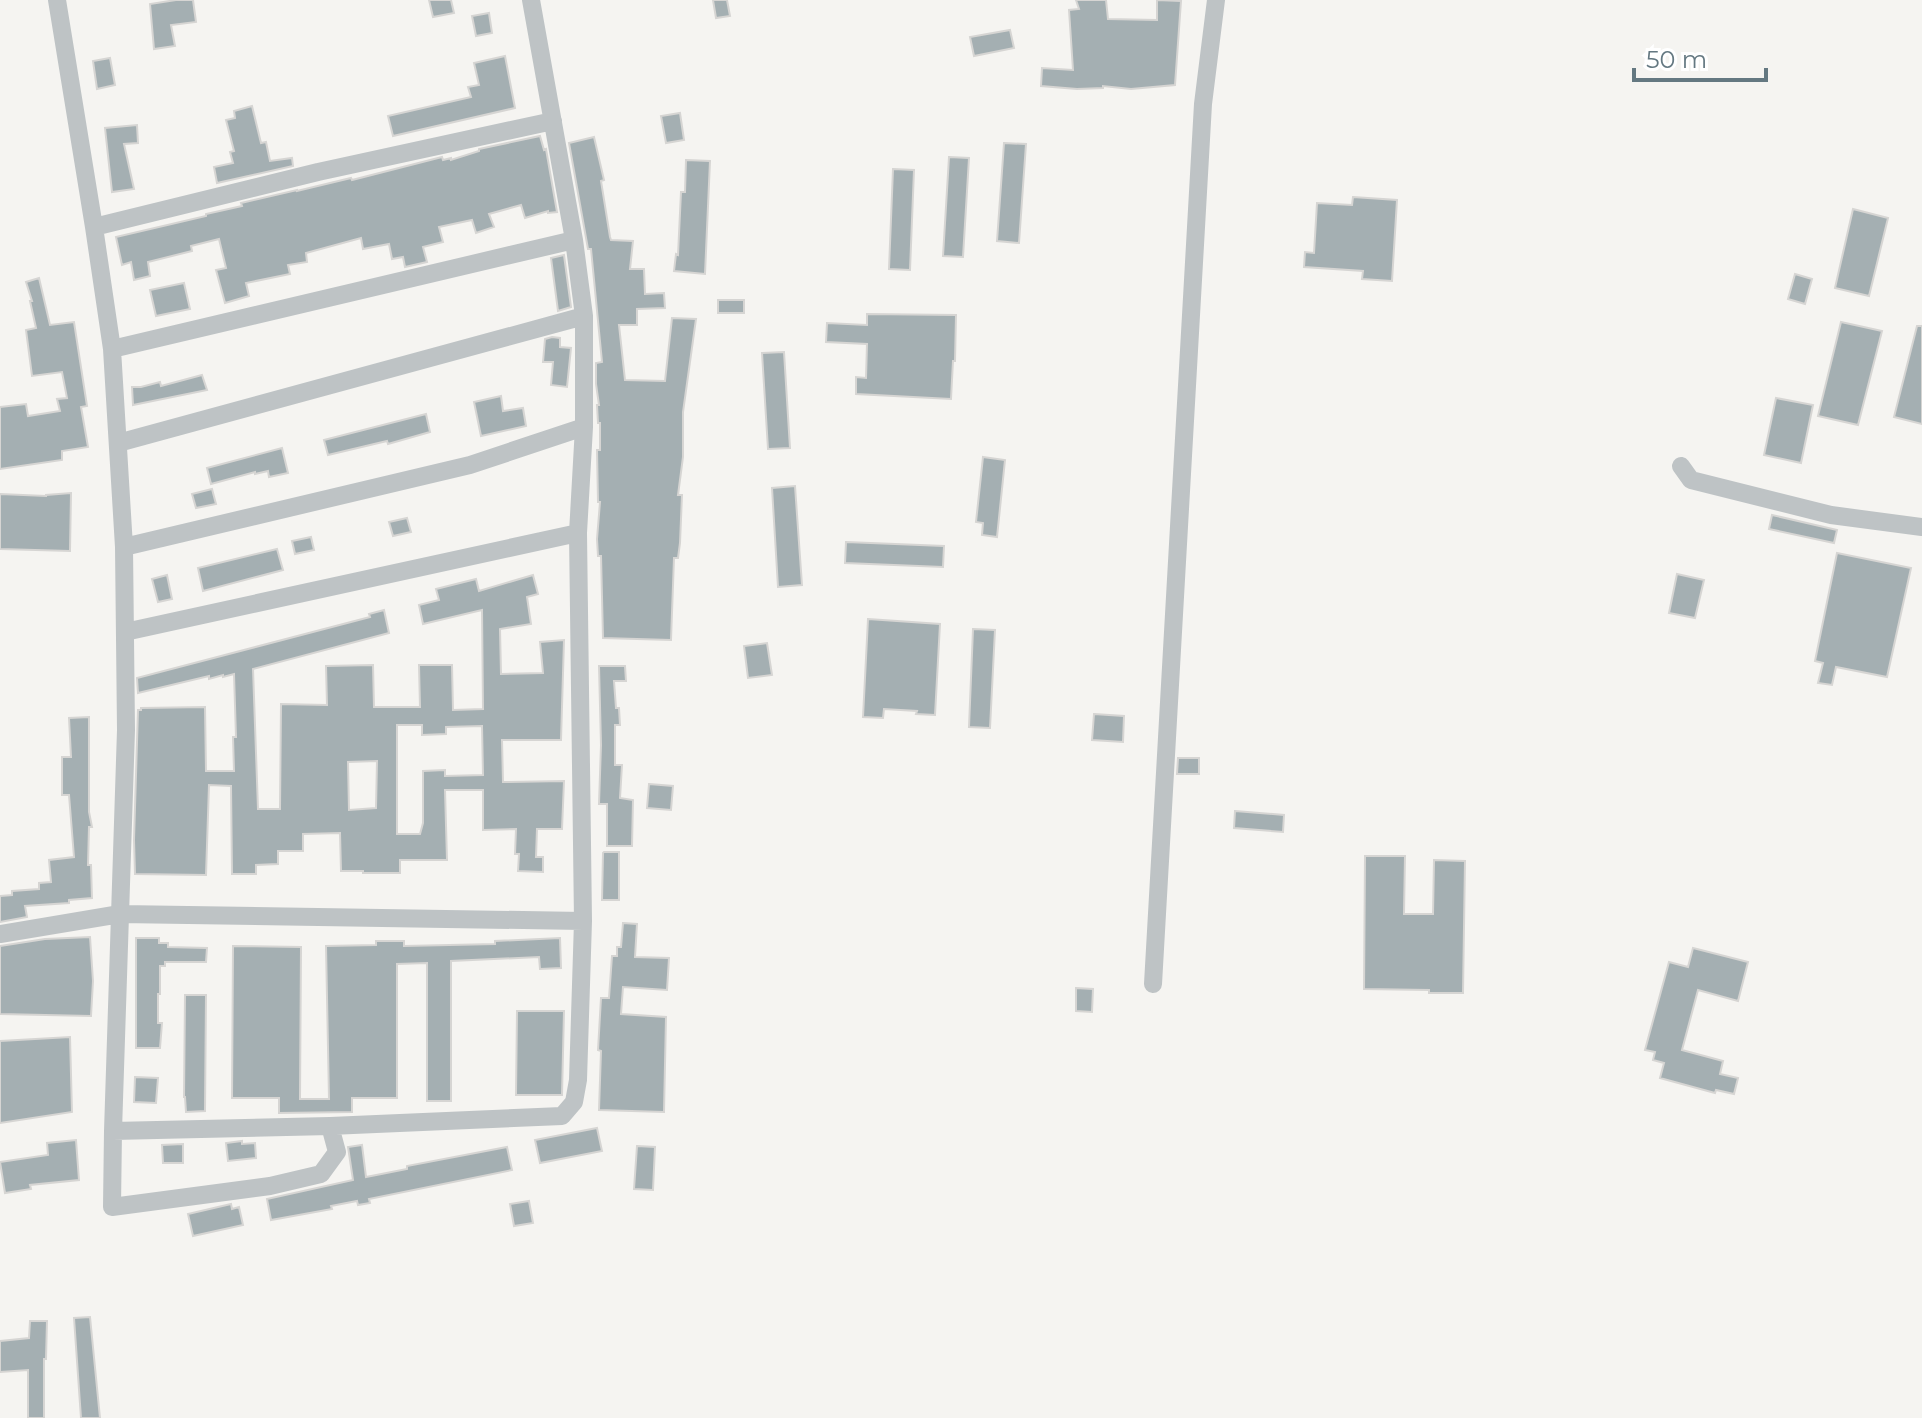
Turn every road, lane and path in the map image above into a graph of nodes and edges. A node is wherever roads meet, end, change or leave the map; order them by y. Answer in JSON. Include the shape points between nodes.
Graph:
{"nodes":[{"id":1,"x":57,"y":0,"type":"edge"},
{"id":2,"x":531,"y":0,"type":"edge"},
{"id":3,"x":1216,"y":0,"type":"edge"},
{"id":4,"x":553,"y":121,"type":"junction"},
{"id":5,"x":94,"y":227,"type":"junction"},
{"id":6,"x":574,"y":240,"type":"junction"},
{"id":7,"x":584,"y":316,"type":"junction"},
{"id":8,"x":112,"y":349,"type":"junction"},
{"id":9,"x":584,"y":427,"type":"junction"},
{"id":10,"x":118,"y":443,"type":"junction"},
{"id":11,"x":1681,"y":466,"type":"dead end"},
{"id":12,"x":1922,"y":527,"type":"edge"},
{"id":13,"x":578,"y":533,"type":"junction"},
{"id":14,"x":124,"y":547,"type":"junction"},
{"id":15,"x":125,"y":632,"type":"junction"},
{"id":16,"x":120,"y":914,"type":"junction"},
{"id":17,"x":583,"y":921,"type":"junction"},
{"id":18,"x":0,"y":934,"type":"edge"},
{"id":19,"x":1153,"y":984,"type":"dead end"},
{"id":20,"x":330,"y":1126,"type":"junction"},
{"id":21,"x":113,"y":1131,"type":"junction"}],
"edges":[{"from":1,"to":5,"type":"street"},
{"from":2,"to":4,"type":"street"},
{"from":3,"to":19,"type":"street","via":[[1203,104]]},
{"from":4,"to":5,"type":"street"},
{"from":4,"to":6,"type":"street"},
{"from":5,"to":8,"type":"street"},
{"from":6,"to":7,"type":"street"},
{"from":6,"to":8,"type":"street"},
{"from":7,"to":9,"type":"street"},
{"from":7,"to":10,"type":"street"},
{"from":8,"to":10,"type":"street"},
{"from":9,"to":13,"type":"street"},
{"from":9,"to":14,"type":"street","via":[[470,465]]},
{"from":10,"to":14,"type":"street"},
{"from":11,"to":12,"type":"street","via":[[1691,480],[1831,515]]},
{"from":13,"to":15,"type":"street"},
{"from":13,"to":17,"type":"street"},
{"from":14,"to":15,"type":"street"},
{"from":15,"to":16,"type":"street"},
{"from":16,"to":17,"type":"street"},
{"from":16,"to":18,"type":"street"},
{"from":16,"to":21,"type":"street"},
{"from":17,"to":20,"type":"street","via":[[578,1080],[574,1102],[562,1116]]},
{"from":20,"to":21,"type":"street"},
{"from":20,"to":21,"type":"street","via":[[337,1152],[321,1174],[112,1207]]}]}
